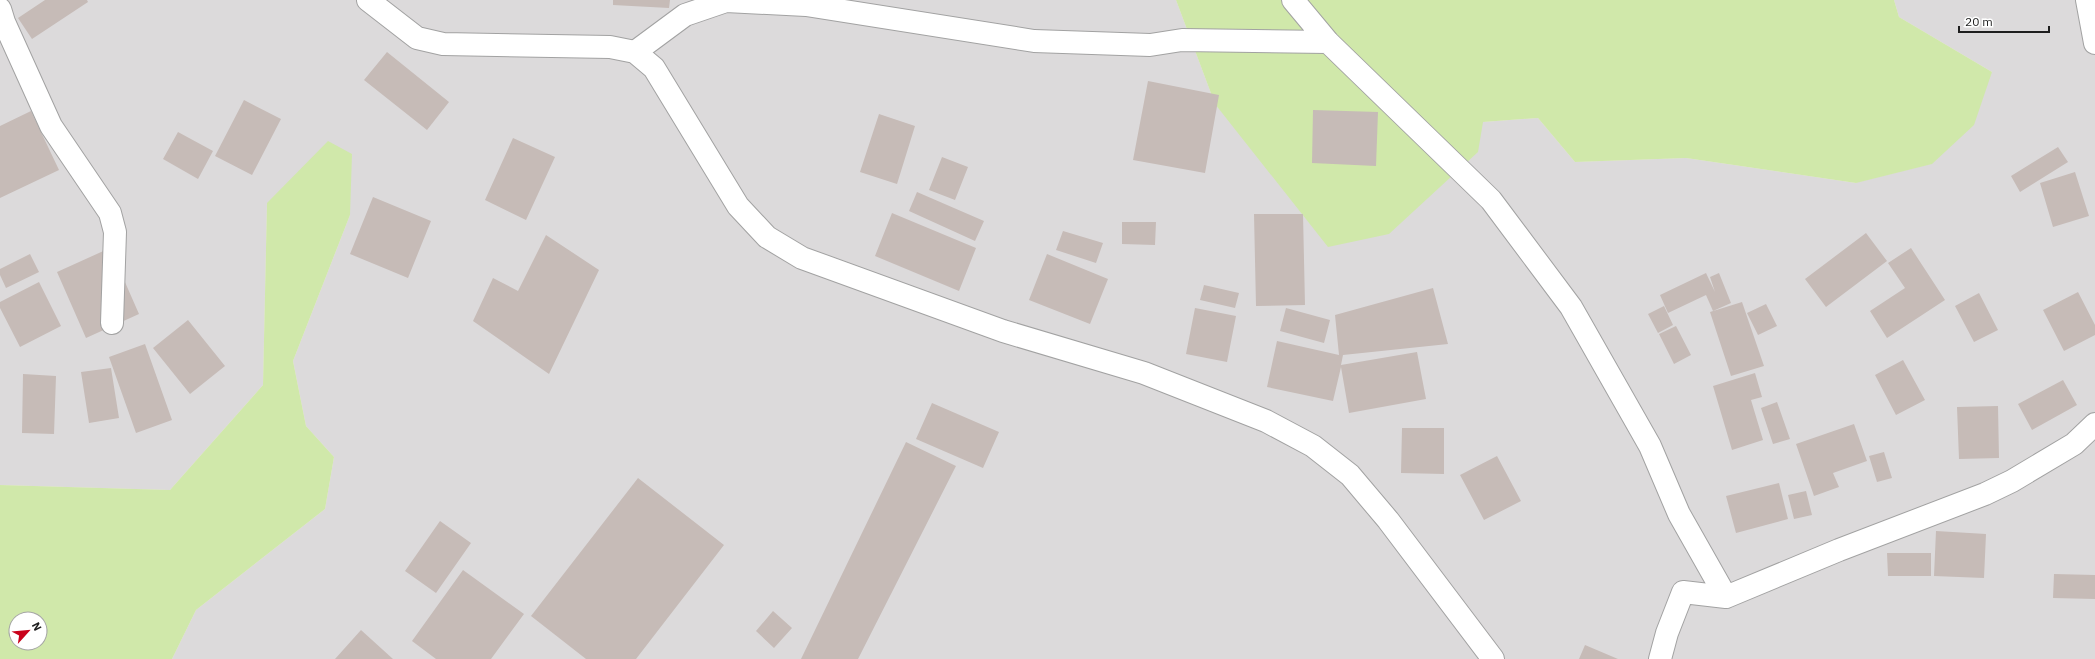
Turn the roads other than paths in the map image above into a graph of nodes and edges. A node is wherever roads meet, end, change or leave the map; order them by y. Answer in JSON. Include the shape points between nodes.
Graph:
{"nodes":[{"id":1,"x":368,"y":0,"type":"edge"},
{"id":2,"x":1293,"y":0,"type":"edge"},
{"id":3,"x":2087,"y":0,"type":"edge"},
{"id":4,"x":0,"y":9,"type":"edge"},
{"id":5,"x":2094,"y":34,"type":"edge"},
{"id":6,"x":1328,"y":42,"type":"junction"},
{"id":7,"x":635,"y":52,"type":"junction"},
{"id":8,"x":112,"y":323,"type":"dead end"},
{"id":9,"x":2095,"y":424,"type":"edge"},
{"id":10,"x":1726,"y":597,"type":"junction"},
{"id":11,"x":1493,"y":659,"type":"edge"},
{"id":12,"x":1660,"y":659,"type":"edge"}],
"edges":[{"from":1,"to":7,"type":"street","via":[[417,38],[442,44],[610,47]]},
{"from":2,"to":6,"type":"street"},
{"from":3,"to":5,"type":"street"},
{"from":4,"to":8,"type":"street","via":[[51,126],[110,213],[115,232]]},
{"from":6,"to":7,"type":"street","via":[[1182,40],[1150,45],[1034,41],[806,5],[726,1],[685,15]]},
{"from":6,"to":10,"type":"street","via":[[1491,200],[1571,307],[1650,446],[1679,514]]},
{"from":7,"to":11,"type":"street","via":[[654,68],[738,206],[767,237],[802,258],[1003,331],[1144,373],[1266,421],[1313,446],[1350,475],[1388,520]]},
{"from":9,"to":10,"type":"street","via":[[2074,444],[1985,494]]},
{"from":10,"to":12,"type":"street","via":[[1683,592]]}]}
